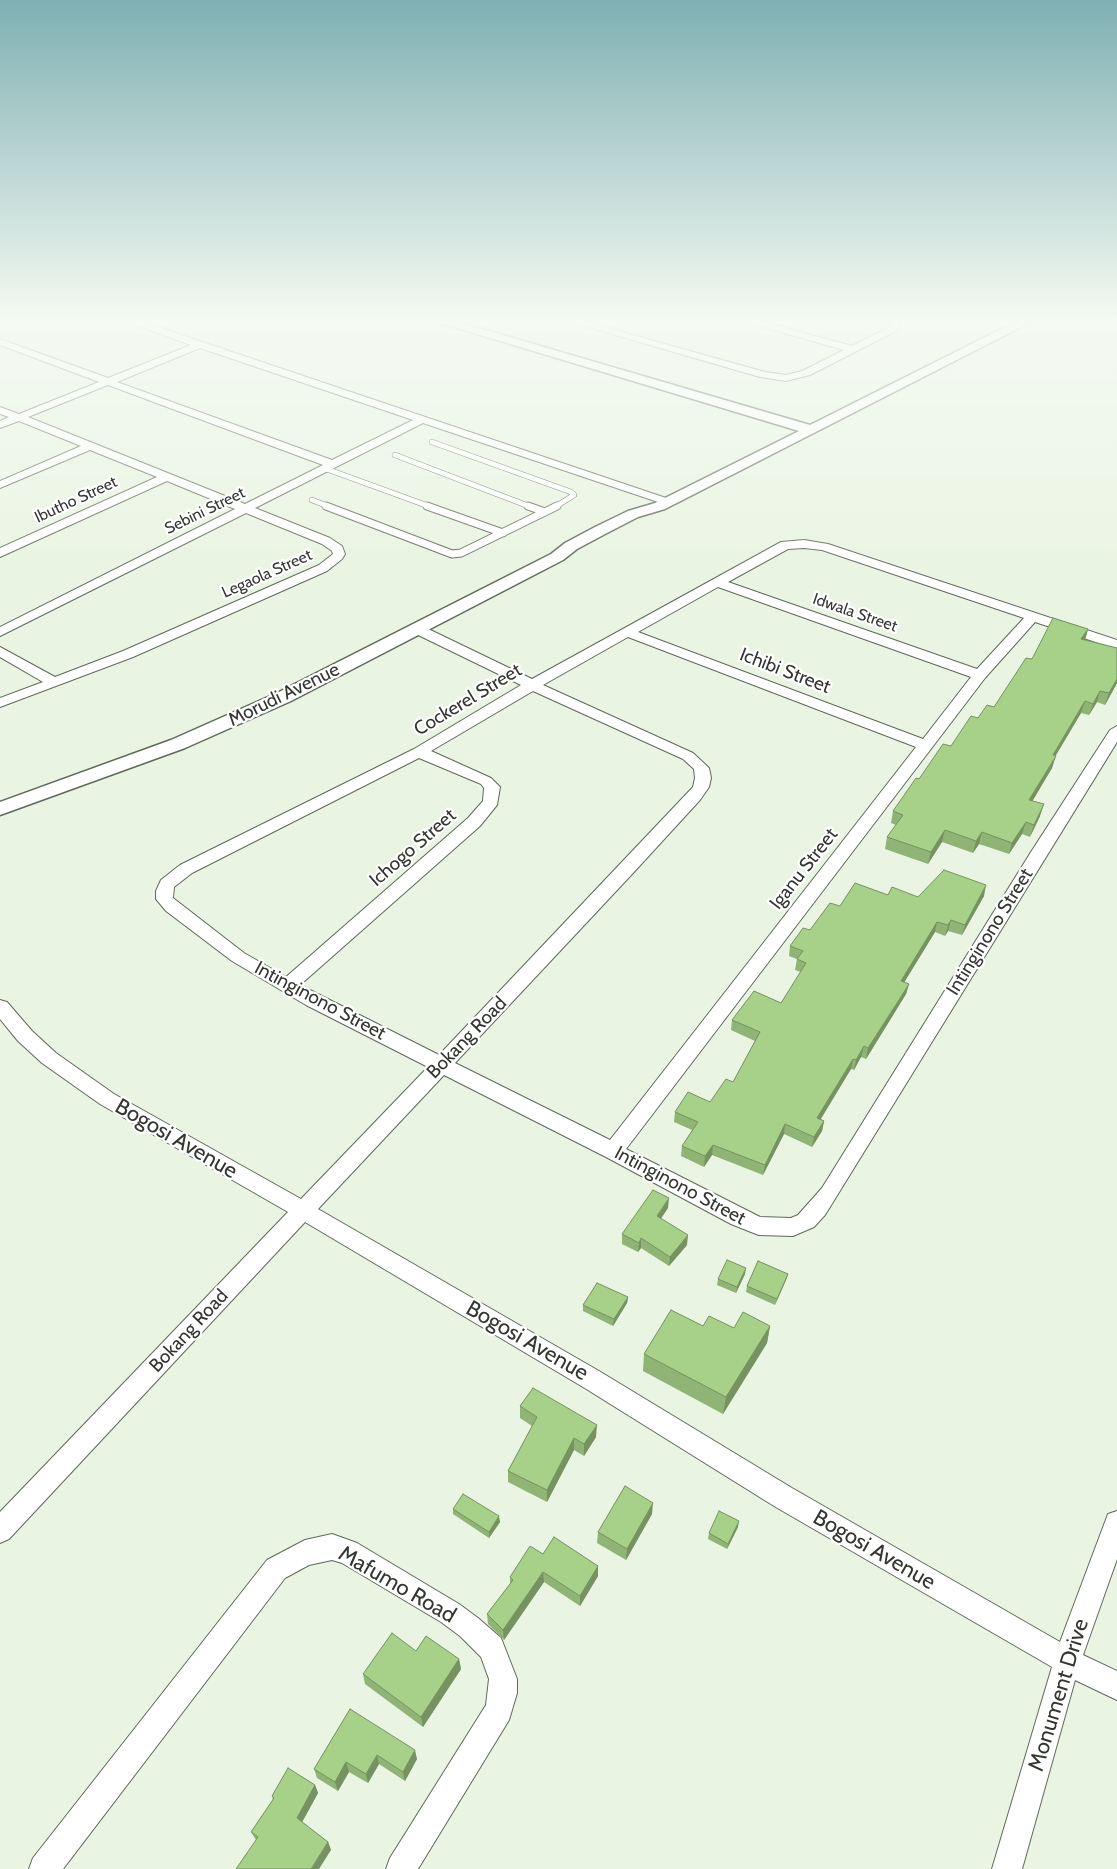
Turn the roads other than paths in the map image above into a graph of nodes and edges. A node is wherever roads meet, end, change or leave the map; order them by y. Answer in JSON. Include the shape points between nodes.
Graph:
{"nodes":[{"id":1,"x":43,"y":408,"type":"edge"},
{"id":2,"x":177,"y":408,"type":"edge"},
{"id":3,"x":390,"y":408,"type":"edge"},
{"id":4,"x":737,"y":408,"type":"edge"},
{"id":5,"x":855,"y":408,"type":"edge"},
{"id":6,"x":0,"y":410,"type":"edge"},
{"id":7,"x":19,"y":418,"type":"junction"},
{"id":8,"x":423,"y":419,"type":"junction"},
{"id":9,"x":0,"y":425,"type":"edge"},
{"id":10,"x":812,"y":430,"type":"junction"},
{"id":11,"x":432,"y":442,"type":"dead end"},
{"id":12,"x":91,"y":446,"type":"junction"},
{"id":13,"x":395,"y":455,"type":"dead end"},
{"id":14,"x":328,"y":466,"type":"junction"},
{"id":15,"x":166,"y":477,"type":"junction"},
{"id":16,"x":0,"y":486,"type":"edge"},
{"id":17,"x":312,"y":500,"type":"dead end"},
{"id":18,"x":664,"y":504,"type":"junction"},
{"id":19,"x":247,"y":509,"type":"junction"},
{"id":20,"x":545,"y":512,"type":"junction"},
{"id":21,"x":502,"y":533,"type":"junction"},
{"id":22,"x":0,"y":553,"type":"edge"},
{"id":23,"x":719,"y":583,"type":"junction"},
{"id":24,"x":1032,"y":617,"type":"junction"},
{"id":25,"x":417,"y":629,"type":"junction"},
{"id":26,"x":0,"y":632,"type":"edge"},
{"id":27,"x":629,"y":633,"type":"junction"},
{"id":28,"x":1117,"y":644,"type":"edge"},
{"id":29,"x":0,"y":651,"type":"edge"},
{"id":30,"x":980,"y":675,"type":"junction"},
{"id":31,"x":55,"y":682,"type":"junction"},
{"id":32,"x":532,"y":685,"type":"junction"},
{"id":33,"x":0,"y":702,"type":"edge"},
{"id":34,"x":1117,"y":730,"type":"edge"},
{"id":35,"x":927,"y":746,"type":"junction"},
{"id":36,"x":419,"y":752,"type":"junction"},
{"id":37,"x":0,"y":809,"type":"edge"},
{"id":38,"x":164,"y":891,"type":"joint"},
{"id":39,"x":287,"y":986,"type":"junction"},
{"id":40,"x":0,"y":1007,"type":"edge"},
{"id":41,"x":442,"y":1064,"type":"junction"},
{"id":42,"x":613,"y":1151,"type":"junction"},
{"id":43,"x":303,"y":1211,"type":"junction"},
{"id":44,"x":1117,"y":1523,"type":"edge"},
{"id":45,"x":0,"y":1530,"type":"edge"},
{"id":46,"x":1066,"y":1660,"type":"junction"},
{"id":47,"x":1117,"y":1686,"type":"edge"},
{"id":48,"x":44,"y":1869,"type":"edge"},
{"id":49,"x":401,"y":1869,"type":"edge"},
{"id":50,"x":1007,"y":1869,"type":"edge"}],
"edges":[{"from":1,"to":7,"type":"street"},
{"from":2,"to":14,"type":"street"},
{"from":3,"to":8,"type":"street"},
{"from":4,"to":10,"type":"street"},
{"from":5,"to":10,"type":"street","name":"Morudi Avenue"},
{"from":6,"to":7,"type":"street","name":"Legaola Street"},
{"from":7,"to":9,"type":"street"},
{"from":7,"to":12,"type":"street","name":"Legaola Street"},
{"from":8,"to":14,"type":"street","name":"Sebini Street"},
{"from":8,"to":18,"type":"street"},
{"from":10,"to":18,"type":"street","name":"Morudi Avenue"},
{"from":11,"to":20,"type":"lane","via":[[574,495]]},
{"from":12,"to":15,"type":"street","name":"Legaola Street"},
{"from":12,"to":16,"type":"street"},
{"from":13,"to":20,"type":"lane"},
{"from":14,"to":19,"type":"street","name":"Sebini Street"},
{"from":14,"to":21,"type":"lane"},
{"from":15,"to":19,"type":"street","name":"Legaola Street"},
{"from":15,"to":22,"type":"street","name":"Ibutho Street"},
{"from":17,"to":21,"type":"lane","via":[[452,554],[461,553]]},
{"from":18,"to":25,"type":"street","name":"Morudi Avenue","via":[[647,518],[616,535],[582,551],[557,557]]},
{"from":19,"to":26,"type":"street","name":"Sebini Street"},
{"from":19,"to":31,"type":"street","name":"Legaola Street","via":[[326,541],[338,549],[336,560],[128,654]]},
{"from":20,"to":21,"type":"lane"},
{"from":23,"to":24,"type":"street","name":"Cockerel Street","via":[[776,549],[794,544],[824,547]]},
{"from":23,"to":27,"type":"street","name":"Cockerel Street"},
{"from":23,"to":30,"type":"street","name":"Idwala Street"},
{"from":24,"to":28,"type":"street"},
{"from":24,"to":30,"type":"street","name":"Iganu Street"},
{"from":25,"to":32,"type":"street","name":"Bokang Road"},
{"from":25,"to":37,"type":"street","name":"Morudi Avenue","via":[[284,697],[199,735]]},
{"from":27,"to":32,"type":"street","name":"Cockerel Street"},
{"from":27,"to":35,"type":"street","name":"Ichibi Street"},
{"from":29,"to":31,"type":"street"},
{"from":30,"to":35,"type":"street","name":"Iganu Street"},
{"from":31,"to":33,"type":"street","name":"Legaola Street"},
{"from":32,"to":36,"type":"street","name":"Cockerel Street"},
{"from":32,"to":41,"type":"street","name":"Bokang Road","via":[[688,756],[701,768],[701,787]]},
{"from":34,"to":42,"type":"street","name":"Intinginono Street","via":[[829,1194],[806,1221],[793,1227],[759,1226]]},
{"from":35,"to":42,"type":"street","name":"Iganu Street"},
{"from":36,"to":38,"type":"street","name":"Cockerel Street","via":[[186,868],[167,884]]},
{"from":36,"to":39,"type":"street","name":"Ichogo Street","via":[[486,781],[492,788],[491,802],[474,822]]},
{"from":38,"to":39,"type":"street","name":"Intinginono Street","via":[[172,907],[238,957]]},
{"from":39,"to":41,"type":"street","name":"Intinginono Street"},
{"from":40,"to":43,"type":"street","name":"Bogosi Avenue","via":[[49,1058],[107,1099]]},
{"from":41,"to":42,"type":"street","name":"Intinginono Street"},
{"from":41,"to":43,"type":"street","name":"Bokang Road"},
{"from":43,"to":45,"type":"street","name":"Bokang Road"},
{"from":43,"to":46,"type":"street","name":"Bogosi Avenue"},
{"from":44,"to":46,"type":"street","name":"Monument Drive"},
{"from":46,"to":47,"type":"street","name":"Bogosi Avenue"},
{"from":46,"to":50,"type":"street","name":"Monument Drive"},
{"from":48,"to":49,"type":"street","name":"Mafumo Road","via":[[276,1569],[305,1553],[332,1547],[348,1552],[469,1627],[491,1648],[503,1679],[499,1710]]}]}
